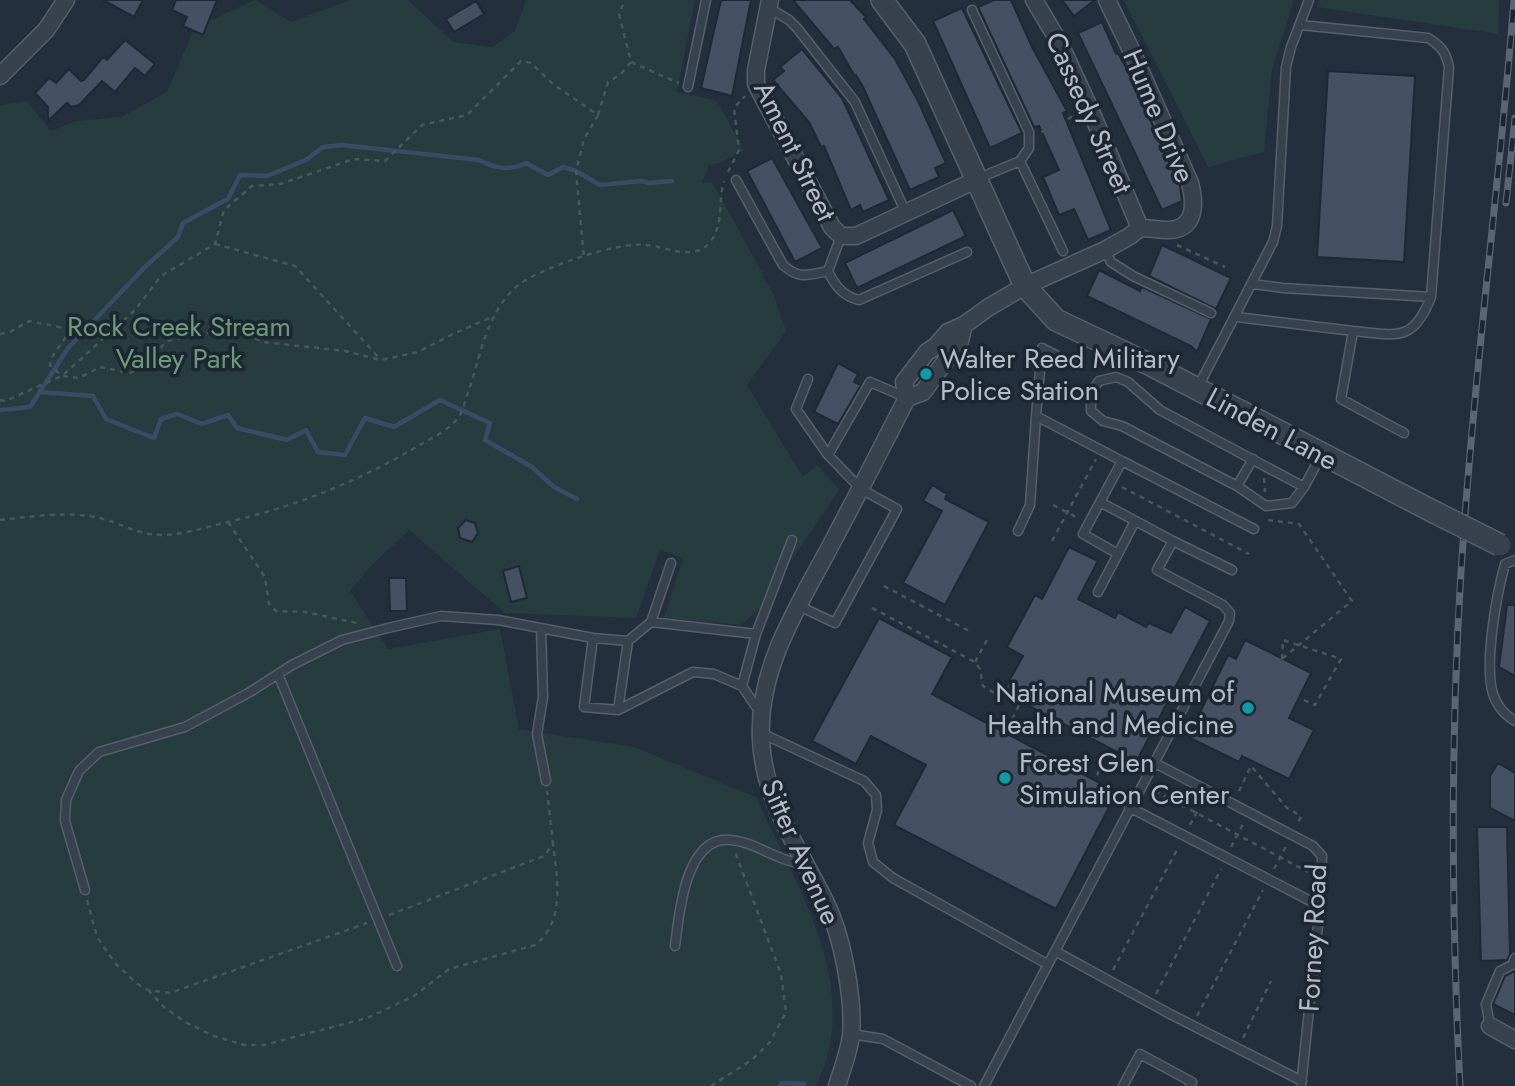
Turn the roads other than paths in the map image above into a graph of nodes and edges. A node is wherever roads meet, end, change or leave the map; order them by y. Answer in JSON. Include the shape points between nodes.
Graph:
{"nodes":[{"id":1,"x":66,"y":0,"type":"edge"},
{"id":2,"x":706,"y":0,"type":"edge"},
{"id":3,"x":882,"y":0,"type":"edge"},
{"id":4,"x":1034,"y":0,"type":"edge"},
{"id":5,"x":1107,"y":0,"type":"edge"},
{"id":6,"x":1309,"y":0,"type":"edge"},
{"id":7,"x":769,"y":4,"type":"edge"},
{"id":8,"x":972,"y":10,"type":"dead end"},
{"id":9,"x":1301,"y":25,"type":"junction"},
{"id":10,"x":0,"y":76,"type":"edge"},
{"id":11,"x":688,"y":87,"type":"road end"},
{"id":12,"x":1020,"y":161,"type":"junction"},
{"id":13,"x":736,"y":180,"type":"dead end"},
{"id":14,"x":976,"y":180,"type":"junction"},
{"id":15,"x":906,"y":213,"type":"junction"},
{"id":16,"x":1140,"y":228,"type":"junction"},
{"id":17,"x":841,"y":236,"type":"junction"},
{"id":18,"x":1105,"y":250,"type":"junction"},
{"id":19,"x":967,"y":251,"type":"dead end"},
{"id":20,"x":1063,"y":251,"type":"dead end"},
{"id":21,"x":828,"y":271,"type":"junction"},
{"id":22,"x":1253,"y":284,"type":"junction"},
{"id":23,"x":1025,"y":286,"type":"junction"},
{"id":24,"x":1431,"y":297,"type":"junction"},
{"id":25,"x":1211,"y":313,"type":"dead end"},
{"id":26,"x":1236,"y":317,"type":"junction"},
{"id":27,"x":1353,"y":331,"type":"junction"},
{"id":28,"x":1077,"y":366,"type":"dead end"},
{"id":29,"x":808,"y":379,"type":"dead end"},
{"id":30,"x":1196,"y":389,"type":"junction"},
{"id":31,"x":907,"y":398,"type":"junction"},
{"id":32,"x":1036,"y":416,"type":"junction"},
{"id":33,"x":1404,"y":433,"type":"dead end"},
{"id":34,"x":828,"y":455,"type":"junction"},
{"id":35,"x":1321,"y":456,"type":"junction"},
{"id":36,"x":1253,"y":459,"type":"junction"},
{"id":37,"x":1122,"y":461,"type":"junction"},
{"id":38,"x":1237,"y":486,"type":"junction"},
{"id":39,"x":1304,"y":487,"type":"junction"},
{"id":40,"x":861,"y":489,"type":"junction"},
{"id":41,"x":1100,"y":502,"type":"junction"},
{"id":42,"x":1135,"y":521,"type":"junction"},
{"id":43,"x":1254,"y":529,"type":"dead end"},
{"id":44,"x":1018,"y":531,"type":"dead end"},
{"id":45,"x":792,"y":540,"type":"dead end"},
{"id":46,"x":1173,"y":541,"type":"junction"},
{"id":47,"x":1510,"y":552,"type":"edge"},
{"id":48,"x":1118,"y":554,"type":"junction"},
{"id":49,"x":671,"y":563,"type":"dead end"},
{"id":50,"x":1232,"y":570,"type":"dead end"},
{"id":51,"x":1098,"y":592,"type":"dead end"},
{"id":52,"x":799,"y":606,"type":"junction"},
{"id":53,"x":651,"y":622,"type":"junction"},
{"id":54,"x":541,"y":628,"type":"junction"},
{"id":55,"x":756,"y":634,"type":"junction"},
{"id":56,"x":593,"y":638,"type":"junction"},
{"id":57,"x":628,"y":641,"type":"junction"},
{"id":58,"x":278,"y":674,"type":"junction"},
{"id":59,"x":742,"y":686,"type":"junction"},
{"id":60,"x":618,"y":710,"type":"junction"},
{"id":61,"x":761,"y":714,"type":"junction"},
{"id":62,"x":1515,"y":721,"type":"edge"},
{"id":63,"x":761,"y":733,"type":"junction"},
{"id":64,"x":1153,"y":762,"type":"junction"},
{"id":65,"x":546,"y":781,"type":"road end"},
{"id":66,"x":1129,"y":807,"type":"junction"},
{"id":67,"x":804,"y":864,"type":"junction"},
{"id":68,"x":85,"y":890,"type":"road end"},
{"id":69,"x":1320,"y":906,"type":"junction"},
{"id":70,"x":675,"y":946,"type":"dead end"},
{"id":71,"x":1055,"y":951,"type":"junction"},
{"id":72,"x":1515,"y":958,"type":"edge"},
{"id":73,"x":1047,"y":964,"type":"junction"},
{"id":74,"x":397,"y":966,"type":"dead end"},
{"id":75,"x":1490,"y":1026,"type":"joint"},
{"id":76,"x":851,"y":1034,"type":"junction"},
{"id":77,"x":1515,"y":1040,"type":"edge"},
{"id":78,"x":1301,"y":1083,"type":"edge"},
{"id":79,"x":1194,"y":1085,"type":"edge"},
{"id":80,"x":837,"y":1086,"type":"edge"},
{"id":81,"x":971,"y":1086,"type":"edge"},
{"id":82,"x":984,"y":1086,"type":"edge"},
{"id":83,"x":1123,"y":1086,"type":"edge"}],
"edges":[{"from":1,"to":10,"type":"street","via":[[46,30]]},
{"from":2,"to":11,"type":"lane"},
{"from":3,"to":14,"type":"street","name":"Linden Lane","via":[[915,44]]},
{"from":4,"to":16,"type":"street","name":"Cassedy Street","via":[[1069,64]]},
{"from":5,"to":16,"type":"street","name":"Hume Drive","via":[[1195,200],[1194,212],[1172,231]]},
{"from":6,"to":9,"type":"lane"},
{"from":7,"to":15,"type":"lane","via":[[797,28],[855,102]]},
{"from":7,"to":17,"type":"street","name":"Ament Street","via":[[756,84]]},
{"from":8,"to":12,"type":"lane","via":[[1029,132],[1029,148]]},
{"from":9,"to":22,"type":"lane","via":[[1286,67],[1277,226]]},
{"from":9,"to":24,"type":"lane","via":[[1419,37],[1440,45],[1447,55]]},
{"from":12,"to":14,"type":"lane"},
{"from":12,"to":20,"type":"lane"},
{"from":13,"to":21,"type":"lane","via":[[783,265],[803,276]]},
{"from":14,"to":15,"type":"street","name":"Ament Street"},
{"from":14,"to":23,"type":"street","name":"Linden Lane"},
{"from":15,"to":17,"type":"street","name":"Ament Street","via":[[856,236]]},
{"from":16,"to":18,"type":"street"},
{"from":17,"to":21,"type":"lane"},
{"from":18,"to":23,"type":"street"},
{"from":18,"to":25,"type":"lane","via":[[1111,262],[1133,276]]},
{"from":19,"to":21,"type":"lane","via":[[859,300],[838,288]]},
{"from":22,"to":24,"type":"lane"},
{"from":22,"to":26,"type":"lane"},
{"from":23,"to":30,"type":"street","name":"Linden Lane","via":[[1056,320]]},
{"from":23,"to":31,"type":"street","name":"Sitter Avenue","via":[[948,332],[904,382]]},
{"from":24,"to":27,"type":"lane","via":[[1416,326],[1403,334]]},
{"from":26,"to":27,"type":"lane"},
{"from":26,"to":30,"type":"lane"},
{"from":27,"to":33,"type":"lane","via":[[1341,399]]},
{"from":28,"to":32,"type":"lane","via":[[1042,348]]},
{"from":29,"to":34,"type":"lane","via":[[796,409]]},
{"from":30,"to":35,"type":"street","name":"Linden Lane"},
{"from":31,"to":34,"type":"lane","via":[[870,382]]},
{"from":31,"to":40,"type":"street","name":"Sitter Avenue"},
{"from":32,"to":37,"type":"lane"},
{"from":32,"to":44,"type":"lane","via":[[1030,505]]},
{"from":34,"to":40,"type":"lane"},
{"from":35,"to":39,"type":"lane"},
{"from":35,"to":47,"type":"street","name":"Linden Lane","bridge":true},
{"from":36,"to":38,"type":"lane"},
{"from":36,"to":38,"type":"lane","via":[[1160,410],[1116,377],[1099,381],[1091,393],[1091,411],[1103,422],[1122,426]]},
{"from":36,"to":39,"type":"lane"},
{"from":37,"to":41,"type":"lane"},
{"from":37,"to":43,"type":"lane"},
{"from":38,"to":39,"type":"lane","via":[[1266,506],[1292,503]]},
{"from":40,"to":52,"type":"street","name":"Sitter Avenue"},
{"from":40,"to":52,"type":"lane","via":[[897,509],[835,623]]},
{"from":41,"to":42,"type":"lane"},
{"from":41,"to":48,"type":"lane","via":[[1083,534]]},
{"from":42,"to":46,"type":"lane"},
{"from":42,"to":48,"type":"lane"},
{"from":45,"to":55,"type":"lane"},
{"from":46,"to":50,"type":"lane"},
{"from":46,"to":64,"type":"lane","via":[[1157,570],[1230,613]]},
{"from":47,"to":62,"type":"lane","via":[[1492,623],[1491,680],[1494,700]]},
{"from":48,"to":51,"type":"lane"},
{"from":49,"to":53,"type":"lane"},
{"from":52,"to":61,"type":"street","name":"Sitter Avenue","via":[[767,674]]},
{"from":53,"to":55,"type":"lane"},
{"from":53,"to":57,"type":"lane"},
{"from":54,"to":56,"type":"lane"},
{"from":54,"to":58,"type":"lane","via":[[441,616],[342,640]]},
{"from":54,"to":65,"type":"lane","via":[[543,697],[537,734]]},
{"from":55,"to":59,"type":"lane"},
{"from":56,"to":57,"type":"lane"},
{"from":56,"to":60,"type":"lane","via":[[584,707]]},
{"from":57,"to":60,"type":"lane"},
{"from":58,"to":68,"type":"lane","via":[[185,727],[99,752],[79,771],[66,800],[65,821]]},
{"from":58,"to":74,"type":"lane"},
{"from":59,"to":60,"type":"lane","via":[[714,674],[693,672]]},
{"from":59,"to":61,"type":"lane"},
{"from":61,"to":63,"type":"street","name":"Sitter Avenue"},
{"from":63,"to":67,"type":"street","name":"Sitter Avenue","via":[[769,789]]},
{"from":63,"to":73,"type":"lane","via":[[864,781],[876,795],[868,843],[873,862],[893,878]]},
{"from":64,"to":66,"type":"lane"},
{"from":64,"to":69,"type":"lane","name":"Forney Road","via":[[1313,846],[1322,856]]},
{"from":66,"to":69,"type":"lane"},
{"from":66,"to":71,"type":"lane"},
{"from":67,"to":70,"type":"lane","via":[[730,840],[707,846],[686,881]]},
{"from":67,"to":76,"type":"street","name":"Sitter Avenue","via":[[836,926],[846,971]]},
{"from":69,"to":78,"type":"lane","name":"Forney Road"},
{"from":71,"to":73,"type":"lane"},
{"from":71,"to":78,"type":"lane"},
{"from":72,"to":75,"type":"lane","via":[[1500,971],[1486,1004]]},
{"from":73,"to":82,"type":"lane"},
{"from":75,"to":77,"type":"street"},
{"from":76,"to":80,"type":"street","name":"Sitter Avenue"},
{"from":76,"to":81,"type":"lane","via":[[883,1039]]},
{"from":79,"to":83,"type":"lane","via":[[1140,1054]]}]}
